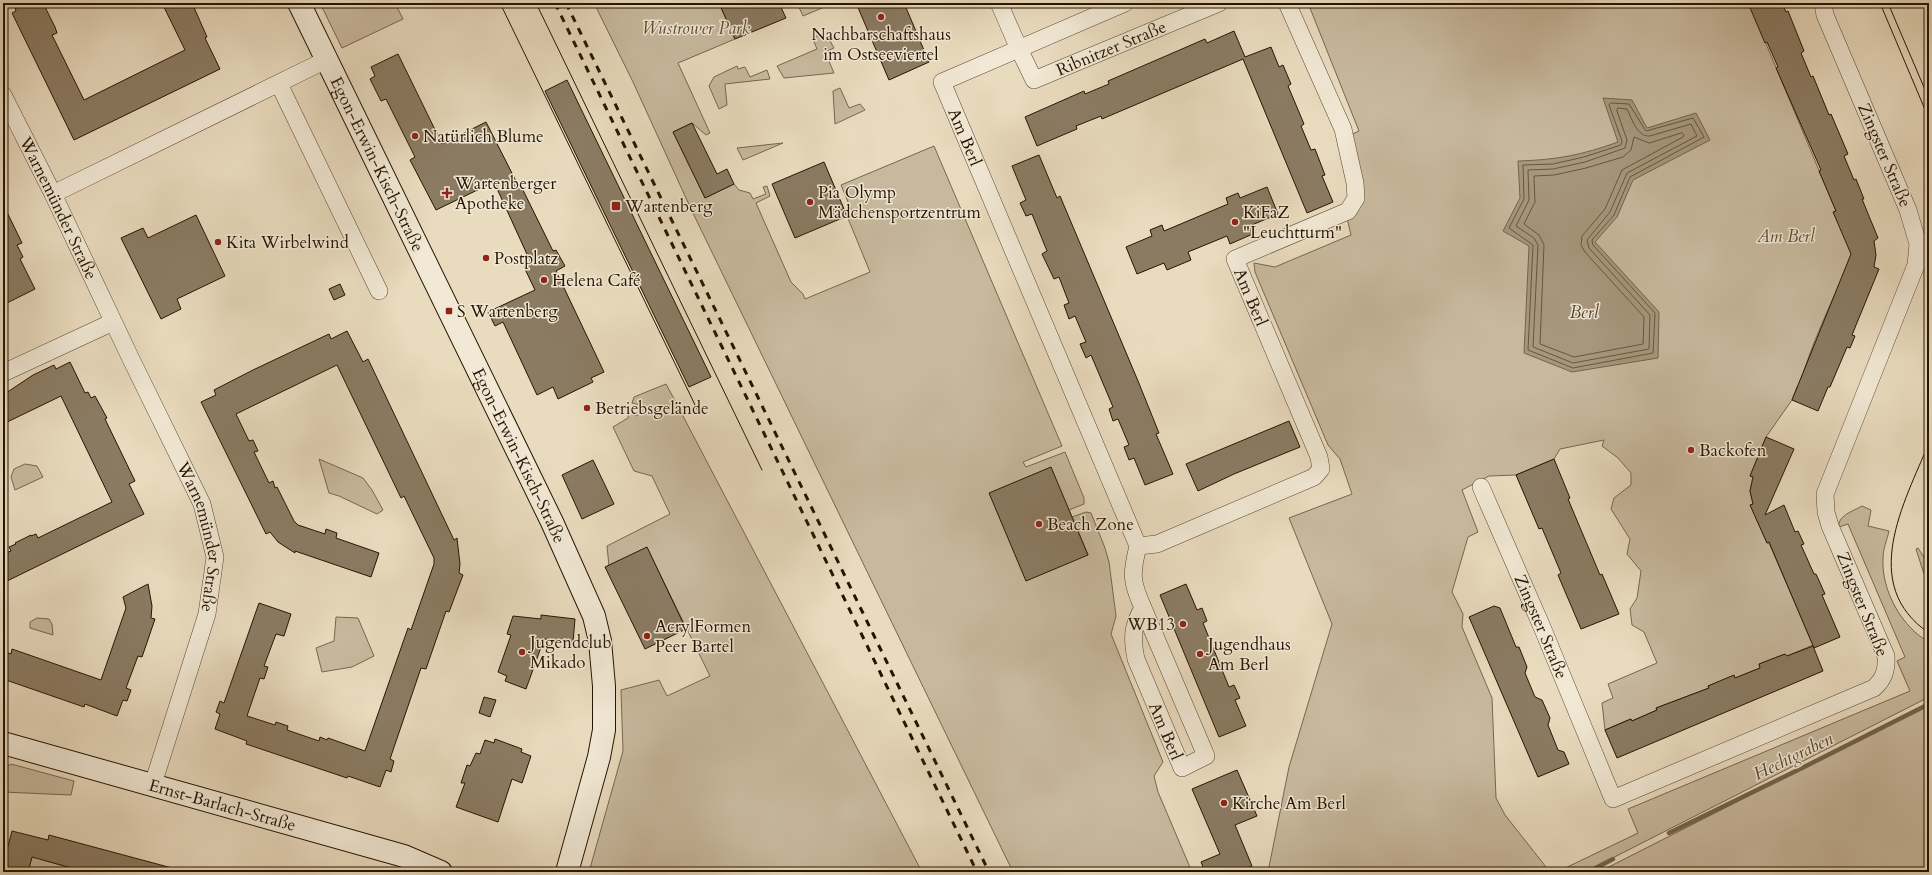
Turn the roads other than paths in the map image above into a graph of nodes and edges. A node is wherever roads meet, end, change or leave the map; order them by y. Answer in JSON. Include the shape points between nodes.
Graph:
{"nodes":[{"id":1,"x":299,"y":3,"type":"edge"},
{"id":2,"x":1000,"y":3,"type":"edge"},
{"id":3,"x":1125,"y":3,"type":"edge"},
{"id":4,"x":1219,"y":3,"type":"edge"},
{"id":5,"x":1288,"y":3,"type":"edge"},
{"id":6,"x":1823,"y":3,"type":"edge"},
{"id":7,"x":1019,"y":49,"type":"junction"},
{"id":8,"x":326,"y":60,"type":"junction"},
{"id":9,"x":279,"y":84,"type":"junction"},
{"id":10,"x":3,"y":95,"type":"edge"},
{"id":11,"x":53,"y":194,"type":"junction"},
{"id":12,"x":379,"y":291,"type":"dead end"},
{"id":13,"x":114,"y":322,"type":"junction"},
{"id":14,"x":3,"y":372,"type":"edge"},
{"id":15,"x":1481,"y":487,"type":"dead end"},
{"id":16,"x":1138,"y":546,"type":"junction"},
{"id":17,"x":1143,"y":608,"type":"junction"},
{"id":18,"x":3,"y":743,"type":"edge"},
{"id":19,"x":153,"y":784,"type":"junction"},
{"id":20,"x":441,"y":872,"type":"edge"},
{"id":21,"x":567,"y":872,"type":"edge"}],
"edges":[{"from":1,"to":8,"type":"street","name":"Egon-Erwin-Kisch-Straße"},
{"from":2,"to":7,"type":"street"},
{"from":3,"to":7,"type":"street"},
{"from":4,"to":7,"type":"street","name":"Ribnitzer Straße","via":[[1034,80]]},
{"from":5,"to":16,"type":"street","name":"Am Berl","via":[[1343,130],[1356,198],[1348,211],[1235,259],[1319,457],[1321,469],[1314,477],[1157,544]]},
{"from":6,"to":15,"type":"street","name":"Zingster Straße","via":[[1825,15],[1908,210],[1918,244],[1916,265],[1825,494],[1830,526],[1886,656],[1887,665],[1882,682],[1874,688],[1613,799],[1542,626]]},
{"from":7,"to":16,"type":"street","name":"Am Berl","via":[[942,82]]},
{"from":8,"to":9,"type":"street","name":"Egon-Erwin-Kisch-Straße"},
{"from":8,"to":21,"type":"street","name":"Egon-Erwin-Kisch-Straße","via":[[549,516],[594,616],[600,641],[604,686],[604,730]]},
{"from":9,"to":11,"type":"street","name":"Egon-Erwin-Kisch-Straße"},
{"from":9,"to":12,"type":"street"},
{"from":10,"to":11,"type":"street","name":"Warnemünder Straße"},
{"from":11,"to":13,"type":"street","name":"Warnemünder Straße"},
{"from":13,"to":14,"type":"street"},
{"from":13,"to":19,"type":"street","name":"Warnemünder Straße","via":[[202,504],[215,557],[207,614]]},
{"from":16,"to":17,"type":"street","name":"Am Berl","via":[[1132,576]]},
{"from":17,"to":17,"type":"street","name":"Am Berl","via":[[1206,756],[1182,768],[1136,659],[1133,629]]},
{"from":18,"to":19,"type":"street","name":"Ernst-Barlach-Straße"},
{"from":19,"to":20,"type":"street","name":"Ernst-Barlach-Straße","via":[[404,856]]}]}
